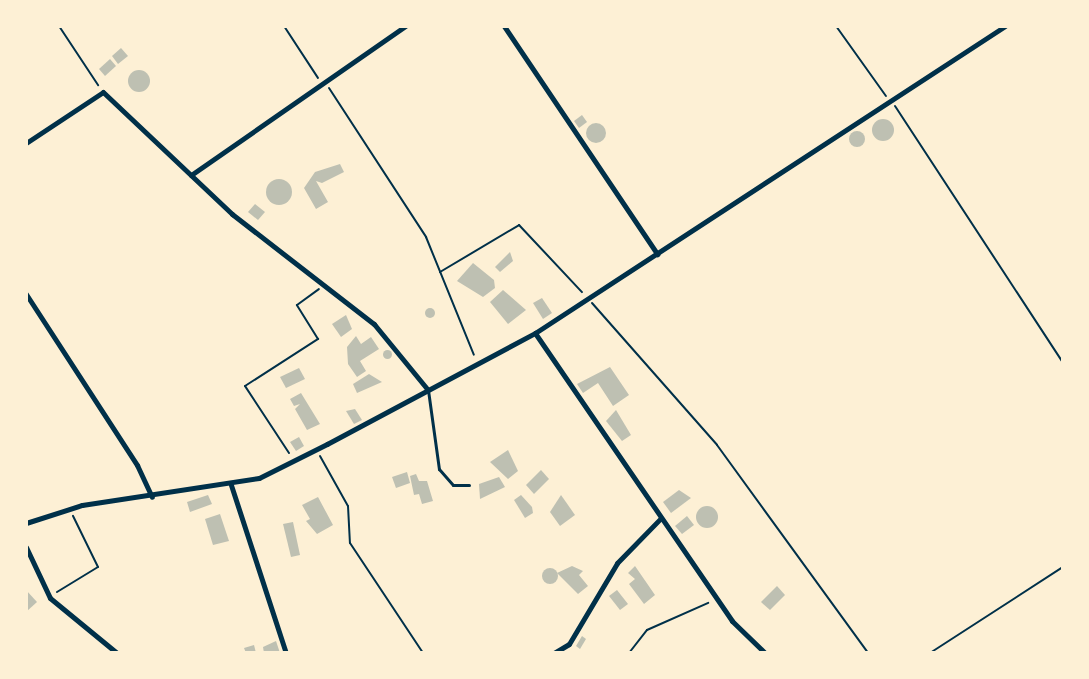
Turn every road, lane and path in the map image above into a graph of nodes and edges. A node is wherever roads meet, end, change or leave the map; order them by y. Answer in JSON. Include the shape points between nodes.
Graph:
{"nodes":[{"id":1,"x":59,"y":26,"type":"edge"},
{"id":2,"x":284,"y":26,"type":"edge"},
{"id":3,"x":405,"y":26,"type":"edge"},
{"id":4,"x":504,"y":26,"type":"edge"},
{"id":5,"x":836,"y":26,"type":"edge"},
{"id":6,"x":1005,"y":26,"type":"edge"},
{"id":7,"x":325,"y":85,"type":"junction"},
{"id":8,"x":103,"y":92,"type":"junction"},
{"id":9,"x":892,"y":100,"type":"junction"},
{"id":10,"x":26,"y":143,"type":"edge"},
{"id":11,"x":191,"y":175,"type":"junction"},
{"id":12,"x":657,"y":254,"type":"junction"},
{"id":13,"x":440,"y":272,"type":"junction"},
{"id":14,"x":326,"y":284,"type":"junction"},
{"id":15,"x":26,"y":294,"type":"edge"},
{"id":16,"x":589,"y":298,"type":"junction"},
{"id":17,"x":535,"y":333,"type":"junction"},
{"id":18,"x":478,"y":363,"type":"junction"},
{"id":19,"x":1063,"y":363,"type":"edge"},
{"id":20,"x":428,"y":390,"type":"junction"},
{"id":21,"x":317,"y":449,"type":"junction"},
{"id":22,"x":294,"y":461,"type":"junction"},
{"id":23,"x":231,"y":485,"type":"junction"},
{"id":24,"x":469,"y":485,"type":"dead end"},
{"id":25,"x":152,"y":497,"type":"junction"},
{"id":26,"x":69,"y":508,"type":"junction"},
{"id":27,"x":660,"y":519,"type":"junction"},
{"id":28,"x":26,"y":523,"type":"edge"},
{"id":29,"x":26,"y":547,"type":"edge"},
{"id":30,"x":1063,"y":567,"type":"edge"},
{"id":31,"x":50,"y":597,"type":"junction"},
{"id":32,"x":716,"y":599,"type":"junction"},
{"id":33,"x":117,"y":653,"type":"edge"},
{"id":34,"x":286,"y":653,"type":"edge"},
{"id":35,"x":423,"y":653,"type":"edge"},
{"id":36,"x":554,"y":653,"type":"edge"},
{"id":37,"x":629,"y":653,"type":"edge"},
{"id":38,"x":765,"y":653,"type":"edge"},
{"id":39,"x":868,"y":653,"type":"edge"},
{"id":40,"x":930,"y":653,"type":"edge"}],
"edges":[{"from":1,"to":8,"type":"path"},
{"from":2,"to":7,"type":"path"},
{"from":3,"to":7,"type":"street"},
{"from":4,"to":12,"type":"street"},
{"from":5,"to":9,"type":"path","via":[[880,92]]},
{"from":6,"to":9,"type":"street"},
{"from":7,"to":11,"type":"street"},
{"from":7,"to":13,"type":"path","via":[[426,237]]},
{"from":8,"to":10,"type":"street"},
{"from":8,"to":11,"type":"street"},
{"from":9,"to":12,"type":"street"},
{"from":9,"to":19,"type":"path"},
{"from":11,"to":14,"type":"street","via":[[232,214]]},
{"from":12,"to":16,"type":"street"},
{"from":13,"to":16,"type":"path","via":[[519,225]]},
{"from":13,"to":18,"type":"path"},
{"from":14,"to":20,"type":"street","via":[[374,324]]},
{"from":14,"to":22,"type":"path","via":[[297,305],[318,339],[245,386]]},
{"from":15,"to":25,"type":"street","via":[[137,465]]},
{"from":16,"to":17,"type":"street"},
{"from":16,"to":39,"type":"path","via":[[717,445]]},
{"from":17,"to":18,"type":"street"},
{"from":17,"to":27,"type":"street"},
{"from":18,"to":20,"type":"street"},
{"from":20,"to":21,"type":"street"},
{"from":20,"to":24,"type":"lane","via":[[439,469],[453,485]]},
{"from":21,"to":22,"type":"street"},
{"from":21,"to":35,"type":"path","via":[[348,506],[350,543]]},
{"from":22,"to":23,"type":"street"},
{"from":23,"to":25,"type":"street"},
{"from":23,"to":34,"type":"street"},
{"from":25,"to":26,"type":"street"},
{"from":26,"to":28,"type":"street"},
{"from":26,"to":31,"type":"path","via":[[98,567]]},
{"from":27,"to":32,"type":"street"},
{"from":27,"to":36,"type":"street","via":[[617,563],[569,644]]},
{"from":29,"to":31,"type":"street"},
{"from":30,"to":40,"type":"path"},
{"from":31,"to":33,"type":"street"},
{"from":32,"to":37,"type":"path","via":[[647,630]]},
{"from":32,"to":38,"type":"street"}]}
